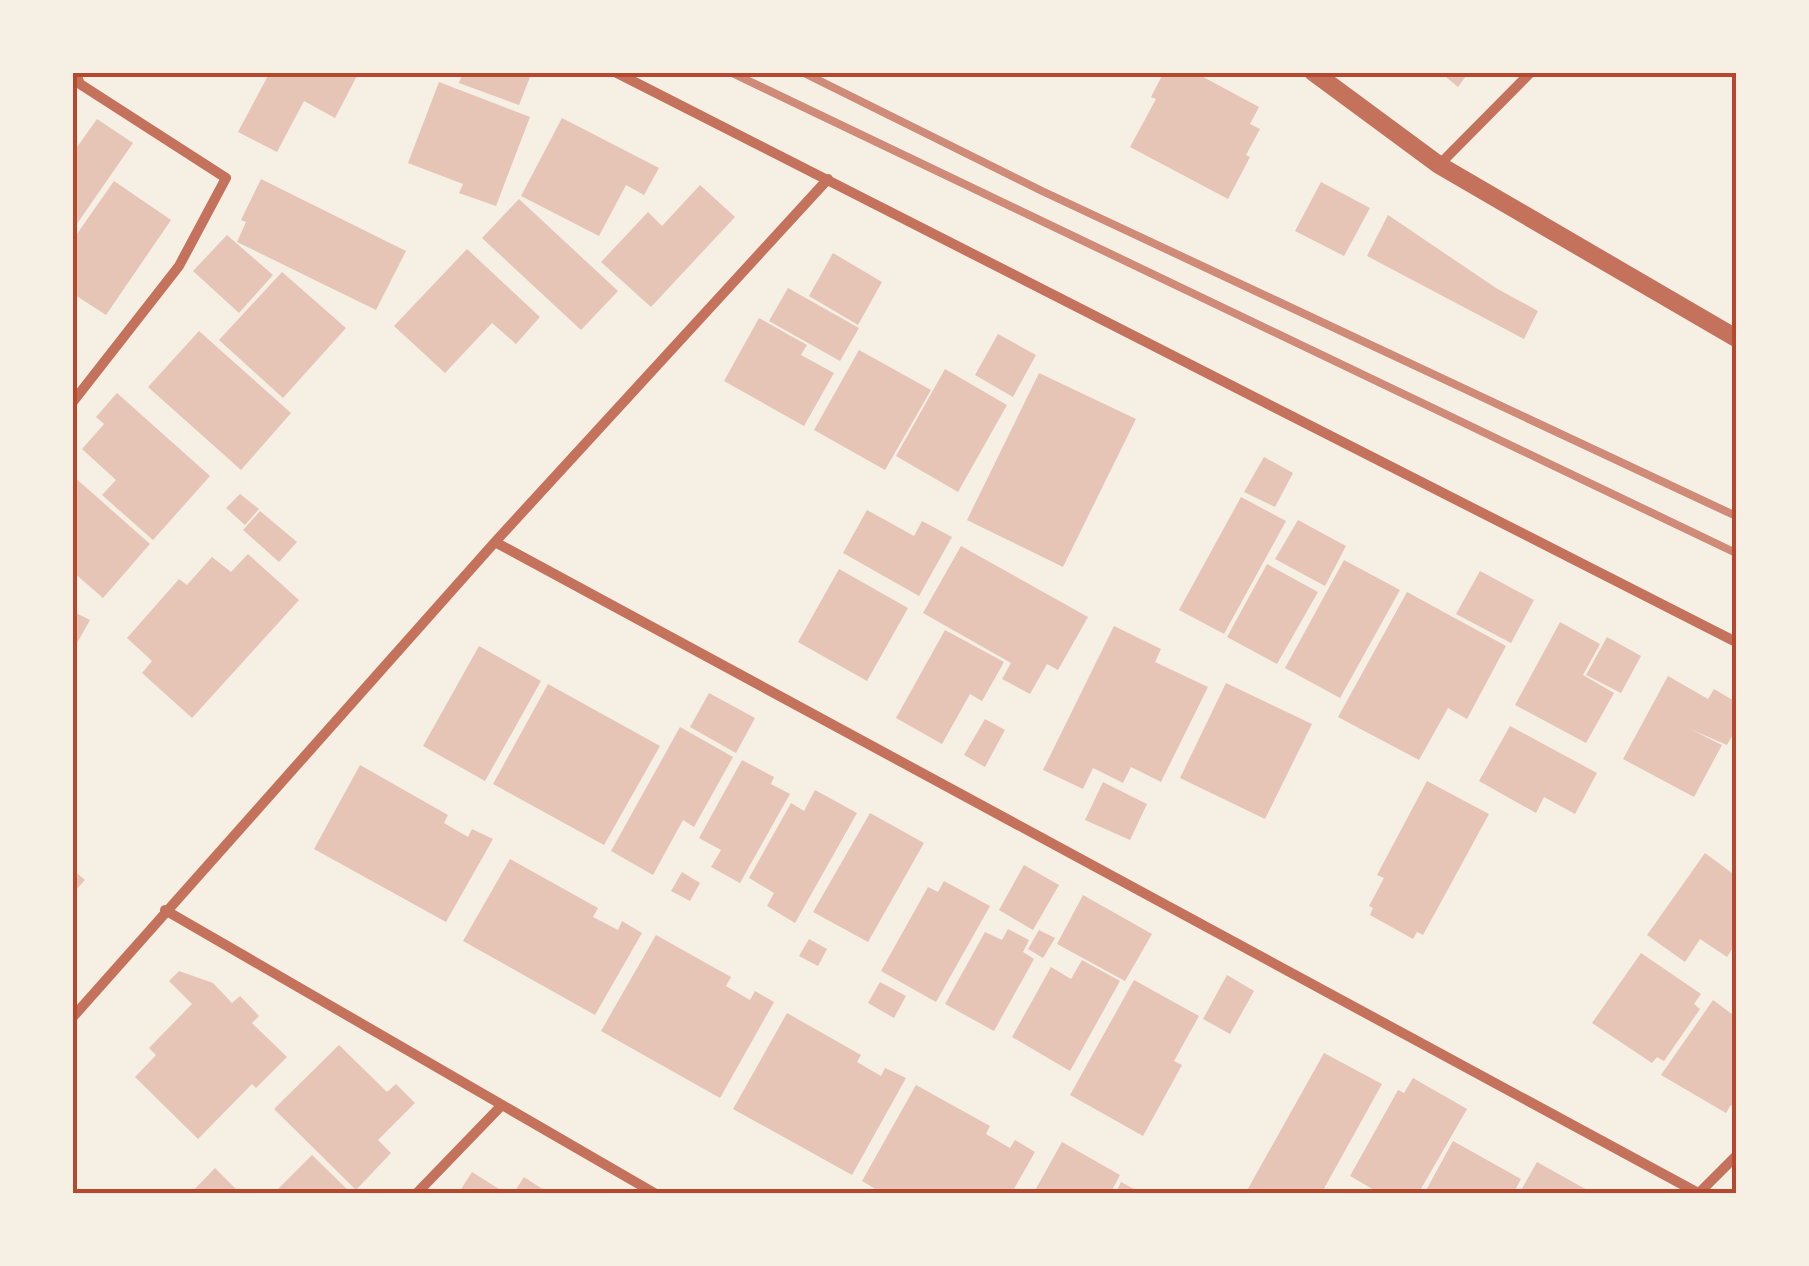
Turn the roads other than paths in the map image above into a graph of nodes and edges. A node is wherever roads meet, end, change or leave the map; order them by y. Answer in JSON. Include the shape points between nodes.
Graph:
{"nodes":[{"id":1,"x":75,"y":72,"type":"edge"},
{"id":2,"x":615,"y":72,"type":"edge"},
{"id":3,"x":1312,"y":72,"type":"edge"},
{"id":4,"x":1532,"y":72,"type":"edge"},
{"id":5,"x":1439,"y":165,"type":"junction"},
{"id":6,"x":828,"y":180,"type":"junction"},
{"id":7,"x":1736,"y":338,"type":"edge"},
{"id":8,"x":72,"y":402,"type":"edge"},
{"id":9,"x":495,"y":542,"type":"junction"},
{"id":10,"x":1736,"y":642,"type":"edge"},
{"id":11,"x":166,"y":910,"type":"junction"},
{"id":12,"x":72,"y":1018,"type":"edge"},
{"id":13,"x":502,"y":1105,"type":"junction"},
{"id":14,"x":1736,"y":1156,"type":"edge"},
{"id":15,"x":1700,"y":1193,"type":"edge"},
{"id":16,"x":416,"y":1194,"type":"edge"},
{"id":17,"x":656,"y":1194,"type":"edge"}],
"edges":[{"from":1,"to":8,"type":"street","via":[[80,84],[226,178],[178,266]]},
{"from":2,"to":6,"type":"street"},
{"from":3,"to":5,"type":"street"},
{"from":4,"to":5,"type":"street"},
{"from":5,"to":7,"type":"street"},
{"from":6,"to":9,"type":"street"},
{"from":6,"to":10,"type":"street"},
{"from":9,"to":11,"type":"street"},
{"from":9,"to":15,"type":"street"},
{"from":11,"to":12,"type":"street"},
{"from":11,"to":13,"type":"street"},
{"from":13,"to":16,"type":"street"},
{"from":13,"to":17,"type":"street"},
{"from":14,"to":15,"type":"street"}]}
